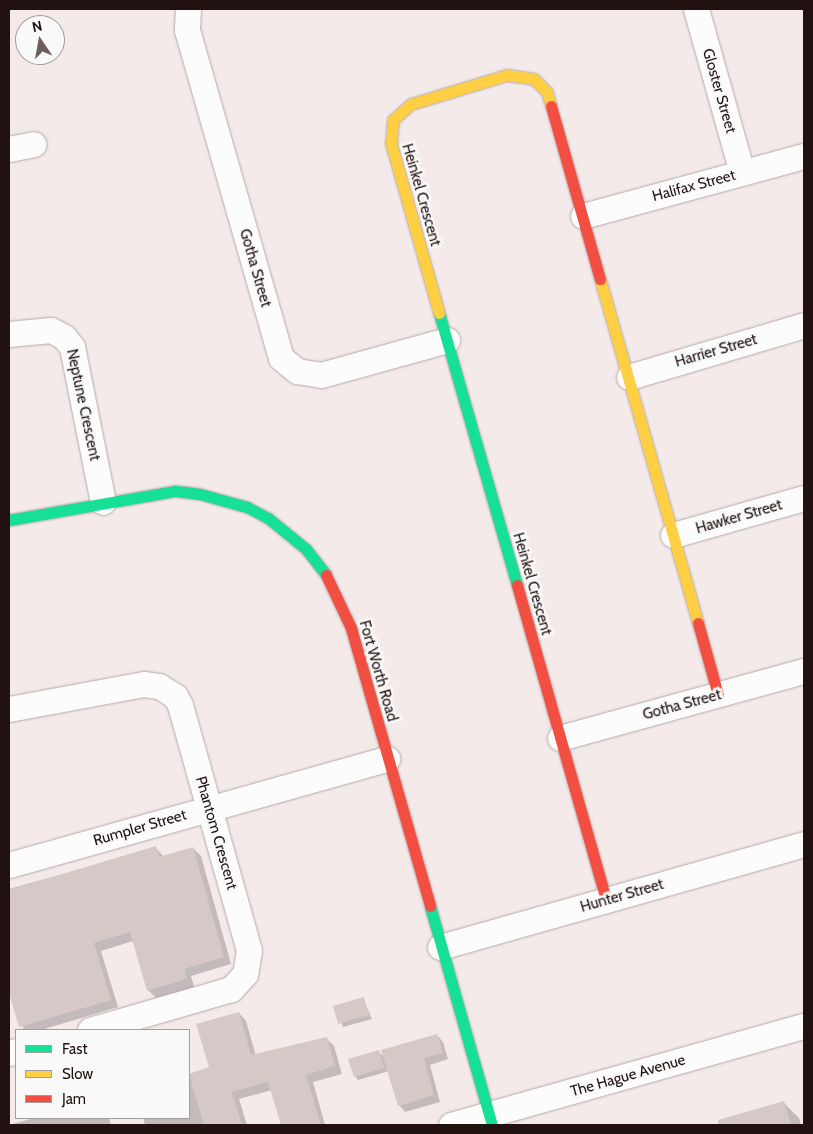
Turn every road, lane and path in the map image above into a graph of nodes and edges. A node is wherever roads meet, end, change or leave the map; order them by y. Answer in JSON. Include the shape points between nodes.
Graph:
{"nodes":[{"id":1,"x":188,"y":9,"type":"edge"},
{"id":2,"x":696,"y":9,"type":"edge"},
{"id":3,"x":34,"y":144,"type":"dead end"},
{"id":4,"x":9,"y":149,"type":"edge"},
{"id":5,"x":804,"y":156,"type":"edge"},
{"id":6,"x":742,"y":173,"type":"junction"},
{"id":7,"x":583,"y":216,"type":"junction"},
{"id":8,"x":804,"y":326,"type":"edge"},
{"id":9,"x":9,"y":334,"type":"edge"},
{"id":10,"x":447,"y":340,"type":"junction"},
{"id":11,"x":629,"y":377,"type":"junction"},
{"id":12,"x":804,"y":498,"type":"edge"},
{"id":13,"x":103,"y":502,"type":"junction"},
{"id":14,"x":9,"y":520,"type":"edge"},
{"id":15,"x":673,"y":535,"type":"junction"},
{"id":16,"x":804,"y":671,"type":"edge"},
{"id":17,"x":718,"y":695,"type":"junction"},
{"id":18,"x":9,"y":709,"type":"edge"},
{"id":19,"x":560,"y":738,"type":"junction"},
{"id":20,"x":387,"y":759,"type":"junction"},
{"id":21,"x":208,"y":808,"type":"junction"},
{"id":22,"x":804,"y":844,"type":"edge"},
{"id":23,"x":9,"y":865,"type":"edge"},
{"id":24,"x":606,"y":900,"type":"junction"},
{"id":25,"x":440,"y":947,"type":"junction"},
{"id":26,"x":804,"y":1026,"type":"edge"},
{"id":27,"x":94,"y":1029,"type":"edge"},
{"id":28,"x":491,"y":1119,"type":"edge"},
{"id":29,"x":451,"y":1125,"type":"edge"}],
"edges":[{"from":1,"to":10,"type":"street","name":"Gotha Street","via":[[187,30],[281,358],[297,371],[321,375]]},
{"from":2,"to":6,"type":"street","name":"Gloster Street"},
{"from":3,"to":4,"type":"street"},
{"from":5,"to":6,"type":"street","name":"Halifax Street"},
{"from":6,"to":7,"type":"street","name":"Halifax Street"},
{"from":7,"to":10,"type":"street","name":"Heinkel Crescent","via":[[551,101],[534,79],[507,75],[411,104],[398,113],[391,127],[391,143]]},
{"from":7,"to":11,"type":"street","name":"Heinkel Crescent"},
{"from":8,"to":11,"type":"street","name":"Harrier Street"},
{"from":9,"to":13,"type":"street","name":"Neptune Crescent","via":[[51,330],[64,336],[72,347]]},
{"from":10,"to":19,"type":"street","name":"Heinkel Crescent"},
{"from":11,"to":15,"type":"street","name":"Heinkel Crescent"},
{"from":12,"to":15,"type":"street","name":"Hawker Street"},
{"from":13,"to":14,"type":"street","name":"Fort Worth Road"},
{"from":13,"to":20,"type":"street","name":"Fort Worth Road","via":[[176,491],[200,494],[247,507],[288,532],[321,566],[343,606]]},
{"from":15,"to":17,"type":"street","name":"Heinkel Crescent"},
{"from":16,"to":17,"type":"street","name":"Gotha Street"},
{"from":17,"to":19,"type":"street","name":"Gotha Street"},
{"from":18,"to":21,"type":"street","name":"Phantom Crescent","via":[[144,684],[166,689],[180,705]]},
{"from":19,"to":24,"type":"street","name":"Heinkel Crescent"},
{"from":20,"to":21,"type":"street","name":"Rumpler Street"},
{"from":20,"to":25,"type":"street","name":"Fort Worth Road"},
{"from":21,"to":23,"type":"street","name":"Rumpler Street"},
{"from":21,"to":27,"type":"street","name":"Phantom Crescent","via":[[249,950],[245,974],[220,994]]},
{"from":22,"to":24,"type":"street","name":"Hunter Street"},
{"from":24,"to":25,"type":"street","name":"Hunter Street"},
{"from":25,"to":28,"type":"street","name":"Fort Worth Road"},
{"from":26,"to":28,"type":"street","name":"The Hague Avenue"},
{"from":28,"to":29,"type":"street","name":"The Hague Avenue"}]}
